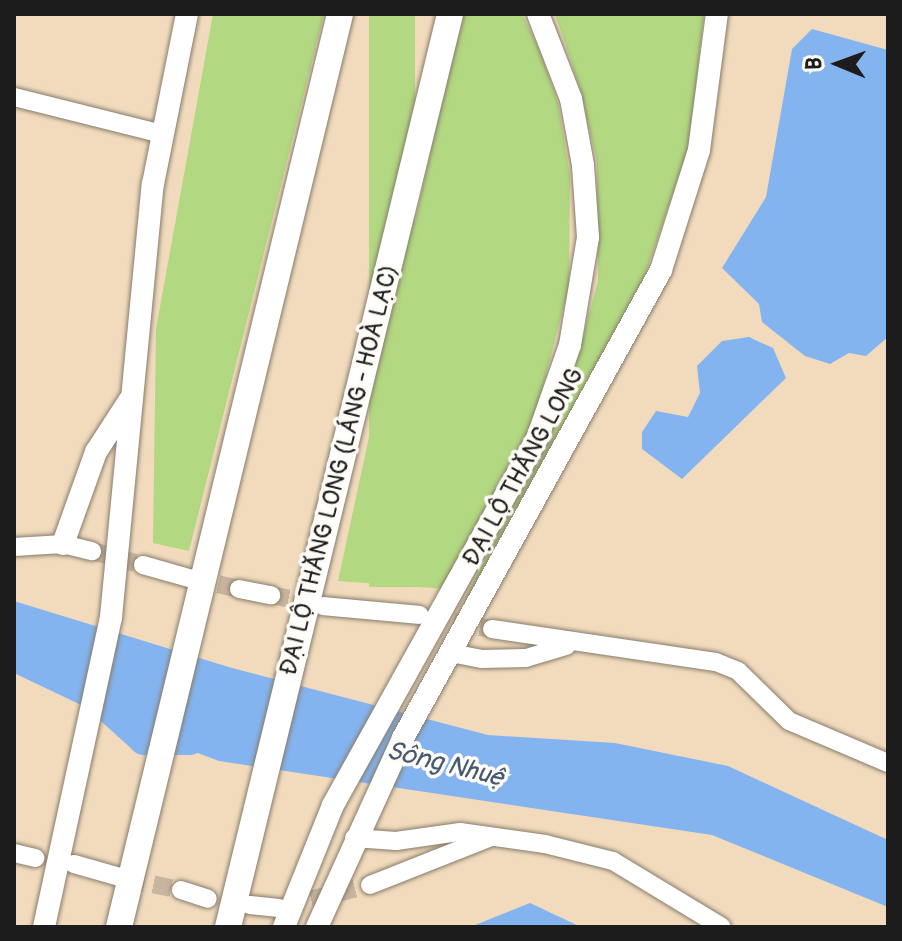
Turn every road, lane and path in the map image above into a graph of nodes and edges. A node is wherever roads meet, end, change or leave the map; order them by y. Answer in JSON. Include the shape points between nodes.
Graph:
{"nodes":[{"id":1,"x":187,"y":14,"type":"edge"},
{"id":2,"x":340,"y":14,"type":"edge"},
{"id":3,"x":450,"y":14,"type":"edge"},
{"id":4,"x":538,"y":14,"type":"edge"},
{"id":5,"x":717,"y":14,"type":"edge"},
{"id":6,"x":14,"y":97,"type":"edge"},
{"id":7,"x":162,"y":134,"type":"junction"},
{"id":8,"x":130,"y":398,"type":"junction"},
{"id":9,"x":63,"y":544,"type":"junction"},
{"id":10,"x":14,"y":547,"type":"edge"},
{"id":11,"x":92,"y":551,"type":"tunnel mouth"},
{"id":12,"x":143,"y":565,"type":"tunnel mouth"},
{"id":13,"x":189,"y":578,"type":"tunnel mouth"},
{"id":14,"x":239,"y":589,"type":"tunnel mouth"},
{"id":15,"x":271,"y":595,"type":"tunnel mouth"},
{"id":16,"x":323,"y":606,"type":"tunnel mouth"},
{"id":17,"x":420,"y":615,"type":"tunnel mouth"},
{"id":18,"x":492,"y":629,"type":"tunnel mouth"},
{"id":19,"x":572,"y":644,"type":"junction"},
{"id":20,"x":451,"y":653,"type":"junction"},
{"id":21,"x":888,"y":763,"type":"edge"},
{"id":22,"x":354,"y":838,"type":"junction"},
{"id":23,"x":489,"y":838,"type":"junction"},
{"id":24,"x":14,"y":853,"type":"edge"},
{"id":25,"x":35,"y":858,"type":"dead end"},
{"id":26,"x":74,"y":864,"type":"dead end"},
{"id":27,"x":127,"y":879,"type":"tunnel mouth"},
{"id":28,"x":370,"y":885,"type":"tunnel mouth"},
{"id":29,"x":181,"y":890,"type":"tunnel mouth"},
{"id":30,"x":208,"y":899,"type":"dead end"},
{"id":31,"x":250,"y":905,"type":"dead end"},
{"id":32,"x":282,"y":917,"type":"edge"},
{"id":33,"x":44,"y":927,"type":"edge"},
{"id":34,"x":119,"y":927,"type":"edge"},
{"id":35,"x":228,"y":927,"type":"edge"},
{"id":36,"x":317,"y":927,"type":"edge"},
{"id":37,"x":722,"y":927,"type":"edge"}],
"edges":[{"from":1,"to":7,"type":"main road"},
{"from":2,"to":34,"type":"highway"},
{"from":3,"to":35,"type":"highway","name":"ĐẠI LỘ THĂNG LONG (LÁNG - HOÀ LẠC)"},
{"from":4,"to":32,"type":"main road","via":[[571,99],[588,237],[555,391],[538,436],[333,805]]},
{"from":5,"to":20,"type":"main road","name":"ĐẠI LỘ THĂNG LONG","via":[[699,150],[661,270]]},
{"from":6,"to":7,"type":"street"},
{"from":7,"to":8,"type":"main road"},
{"from":8,"to":9,"type":"main road","via":[[96,452]]},
{"from":8,"to":33,"type":"main road","via":[[111,617]]},
{"from":9,"to":10,"type":"street"},
{"from":9,"to":11,"type":"street"},
{"from":12,"to":13,"type":"street"},
{"from":14,"to":15,"type":"street"},
{"from":16,"to":17,"type":"street"},
{"from":18,"to":19,"type":"street"},
{"from":19,"to":20,"type":"street","via":[[526,658]]},
{"from":19,"to":21,"type":"street","via":[[716,662],[738,671],[789,721]]},
{"from":20,"to":22,"type":"main road","name":"ĐẠI LỘ THĂNG LONG"},
{"from":22,"to":23,"type":"street","via":[[396,841],[460,832]]},
{"from":22,"to":36,"type":"main road","name":"ĐẠI LỘ THĂNG LONG"},
{"from":23,"to":28,"type":"street"},
{"from":23,"to":37,"type":"street","via":[[545,844],[613,861]]},
{"from":24,"to":25,"type":"street"},
{"from":26,"to":27,"type":"street"},
{"from":29,"to":30,"type":"street"},
{"from":31,"to":32,"type":"street"}]}
